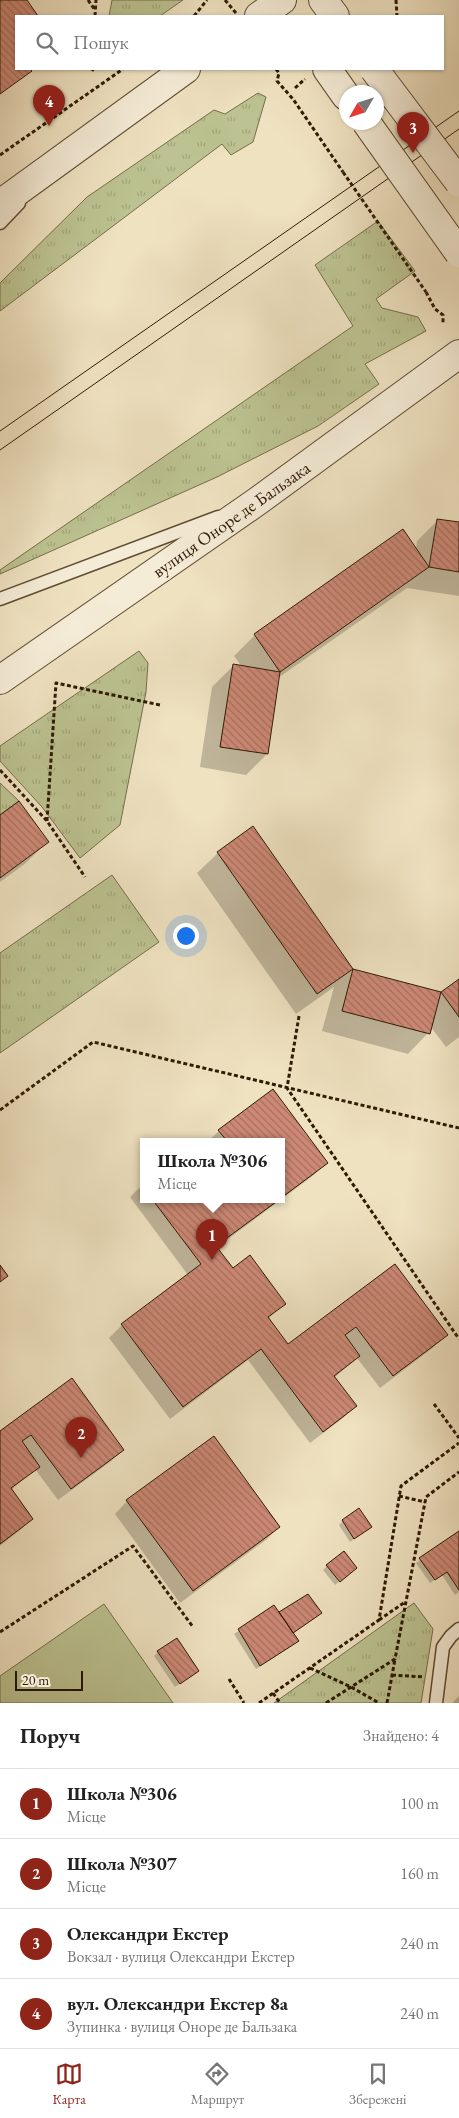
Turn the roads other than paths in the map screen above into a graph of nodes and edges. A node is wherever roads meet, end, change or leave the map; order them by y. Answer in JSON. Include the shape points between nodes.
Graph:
{"nodes":[{"id":1,"x":323,"y":0,"type":"edge"},
{"id":2,"x":334,"y":15,"type":"edge"},
{"id":3,"x":185,"y":70,"type":"edge"},
{"id":4,"x":328,"y":70,"type":"edge"},
{"id":5,"x":375,"y":70,"type":"edge"},
{"id":6,"x":339,"y":86,"type":"edge"},
{"id":7,"x":372,"y":130,"type":"edge"},
{"id":8,"x":62,"y":158,"type":"junction"},
{"id":9,"x":459,"y":182,"type":"edge"},
{"id":10,"x":0,"y":204,"type":"edge"},
{"id":11,"x":0,"y":223,"type":"edge"},
{"id":12,"x":459,"y":253,"type":"edge"},
{"id":13,"x":459,"y":354,"type":"edge"},
{"id":14,"x":255,"y":503,"type":"junction"},
{"id":15,"x":0,"y":599,"type":"edge"},
{"id":16,"x":0,"y":680,"type":"edge"},
{"id":17,"x":459,"y":1629,"type":"edge"},
{"id":18,"x":436,"y":1703,"type":"edge"}],
"edges":[{"from":1,"to":2,"type":"street"},
{"from":3,"to":8,"type":"street"},
{"from":4,"to":6,"type":"street"},
{"from":5,"to":9,"type":"street","bridge":true},
{"from":7,"to":12,"type":"street","bridge":true},
{"from":8,"to":10,"type":"street"},
{"from":8,"to":11,"type":"lane"},
{"from":13,"to":14,"type":"street","name":"вулиця Оноре де Бальзака"},
{"from":14,"to":15,"type":"lane"},
{"from":14,"to":16,"type":"street","name":"вулиця Оноре де Бальзака"},
{"from":17,"to":18,"type":"lane","via":[[443,1647]]}]}
